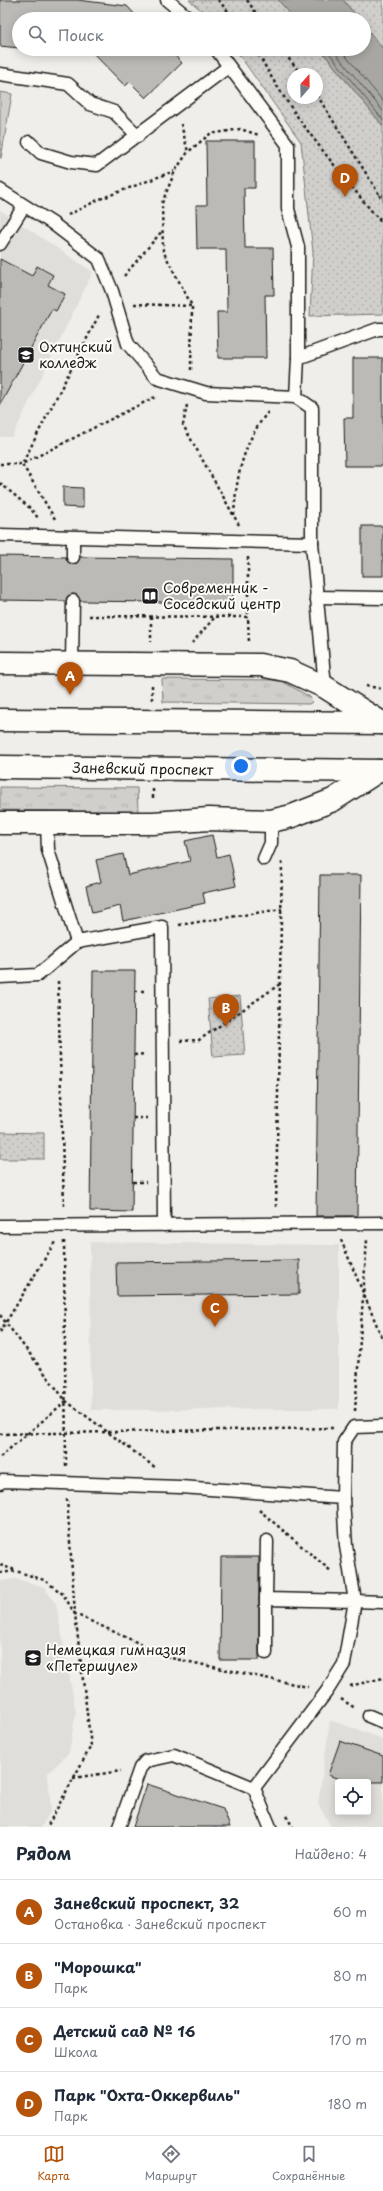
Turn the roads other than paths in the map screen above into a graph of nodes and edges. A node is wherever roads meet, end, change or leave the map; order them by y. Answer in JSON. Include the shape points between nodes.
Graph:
{"nodes":[{"id":1,"x":167,"y":0,"type":"edge"},
{"id":2,"x":182,"y":12,"type":"edge"},
{"id":3,"x":221,"y":56,"type":"edge"},
{"id":4,"x":228,"y":67,"type":"junction"},
{"id":5,"x":0,"y":74,"type":"edge"},
{"id":6,"x":138,"y":136,"type":"junction"},
{"id":7,"x":29,"y":142,"type":"dead end"},
{"id":8,"x":0,"y":190,"type":"edge"},
{"id":9,"x":24,"y":206,"type":"junction"},
{"id":10,"x":0,"y":244,"type":"edge"},
{"id":11,"x":383,"y":329,"type":"edge"},
{"id":12,"x":298,"y":358,"type":"junction"},
{"id":13,"x":296,"y":397,"type":"junction"},
{"id":14,"x":0,"y":535,"type":"edge"},
{"id":15,"x":69,"y":537,"type":"junction"},
{"id":16,"x":312,"y":543,"type":"junction"},
{"id":17,"x":73,"y":557,"type":"dead end"},
{"id":18,"x":316,"y":597,"type":"junction"},
{"id":19,"x":383,"y":598,"type":"edge"},
{"id":20,"x":73,"y":601,"type":"dead end"},
{"id":21,"x":0,"y":663,"type":"edge"},
{"id":22,"x":72,"y":663,"type":"junction"},
{"id":23,"x":325,"y":687,"type":"junction"},
{"id":24,"x":0,"y":720,"type":"edge"},
{"id":25,"x":383,"y":723,"type":"edge"},
{"id":26,"x":0,"y":767,"type":"edge"},
{"id":27,"x":380,"y":771,"type":"edge"},
{"id":28,"x":271,"y":821,"type":"junction"},
{"id":29,"x":0,"y":823,"type":"edge"},
{"id":30,"x":47,"y":824,"type":"junction"},
{"id":31,"x":264,"y":859,"type":"dead end"},
{"id":32,"x":77,"y":942,"type":"junction"},
{"id":33,"x":0,"y":977,"type":"edge"},
{"id":34,"x":383,"y":1223,"type":"edge"},
{"id":35,"x":164,"y":1225,"type":"junction"},
{"id":36,"x":0,"y":1226,"type":"edge"},
{"id":37,"x":383,"y":1426,"type":"edge"},
{"id":38,"x":1,"y":1481,"type":"edge"},
{"id":39,"x":343,"y":1498,"type":"junction"},
{"id":40,"x":267,"y":1541,"type":"dead end"},
{"id":41,"x":355,"y":1596,"type":"junction"},
{"id":42,"x":266,"y":1599,"type":"junction"},
{"id":43,"x":383,"y":1602,"type":"edge"},
{"id":44,"x":266,"y":1653,"type":"dead end"},
{"id":45,"x":369,"y":1716,"type":"road end"},
{"id":46,"x":383,"y":1722,"type":"edge"},
{"id":47,"x":254,"y":1788,"type":"junction"},
{"id":48,"x":119,"y":1827,"type":"edge"},
{"id":49,"x":270,"y":1827,"type":"edge"}],
"edges":[{"from":1,"to":2,"type":"lane"},
{"from":3,"to":4,"type":"lane"},
{"from":4,"to":6,"type":"lane"},
{"from":4,"to":12,"type":"lane","via":[[288,145],[288,209],[298,247]]},
{"from":5,"to":6,"type":"lane","via":[[68,84],[90,104],[114,112]]},
{"from":6,"to":7,"type":"lane","via":[[97,165],[70,162],[41,153]]},
{"from":8,"to":9,"type":"lane"},
{"from":9,"to":10,"type":"lane"},
{"from":9,"to":13,"type":"lane","via":[[52,223],[99,259],[128,344],[157,378],[206,393]]},
{"from":11,"to":12,"type":"lane","via":[[378,328]]},
{"from":12,"to":13,"type":"lane"},
{"from":13,"to":16,"type":"lane","via":[[312,408]]},
{"from":14,"to":15,"type":"lane"},
{"from":15,"to":16,"type":"lane"},
{"from":15,"to":17,"type":"lane"},
{"from":16,"to":18,"type":"lane"},
{"from":18,"to":19,"type":"lane"},
{"from":18,"to":23,"type":"lane"},
{"from":20,"to":22,"type":"lane"},
{"from":21,"to":22,"type":"street"},
{"from":22,"to":23,"type":"street","via":[[260,665],[290,671]]},
{"from":23,"to":25,"type":"street"},
{"from":24,"to":25,"type":"street"},
{"from":26,"to":27,"type":"street","name":"Заневский проспект"},
{"from":27,"to":28,"type":"street","via":[[333,800],[292,816]]},
{"from":28,"to":30,"type":"street","via":[[209,819],[153,823]]},
{"from":28,"to":31,"type":"lane","via":[[271,842]]},
{"from":29,"to":30,"type":"street"},
{"from":30,"to":32,"type":"lane","via":[[48,850]]},
{"from":32,"to":33,"type":"lane","via":[[38,975]]},
{"from":32,"to":35,"type":"lane","via":[[162,927]]},
{"from":34,"to":35,"type":"lane"},
{"from":35,"to":36,"type":"lane"},
{"from":37,"to":39,"type":"lane","via":[[354,1427],[344,1442]]},
{"from":38,"to":39,"type":"lane","via":[[180,1487]]},
{"from":39,"to":41,"type":"lane","via":[[346,1546]]},
{"from":40,"to":42,"type":"lane"},
{"from":41,"to":42,"type":"lane"},
{"from":41,"to":43,"type":"lane"},
{"from":41,"to":47,"type":"lane","via":[[344,1664],[328,1692]]},
{"from":42,"to":44,"type":"lane"},
{"from":45,"to":46,"type":"lane"},
{"from":47,"to":48,"type":"lane","via":[[174,1755],[146,1761],[140,1768]]},
{"from":47,"to":49,"type":"lane"}]}
